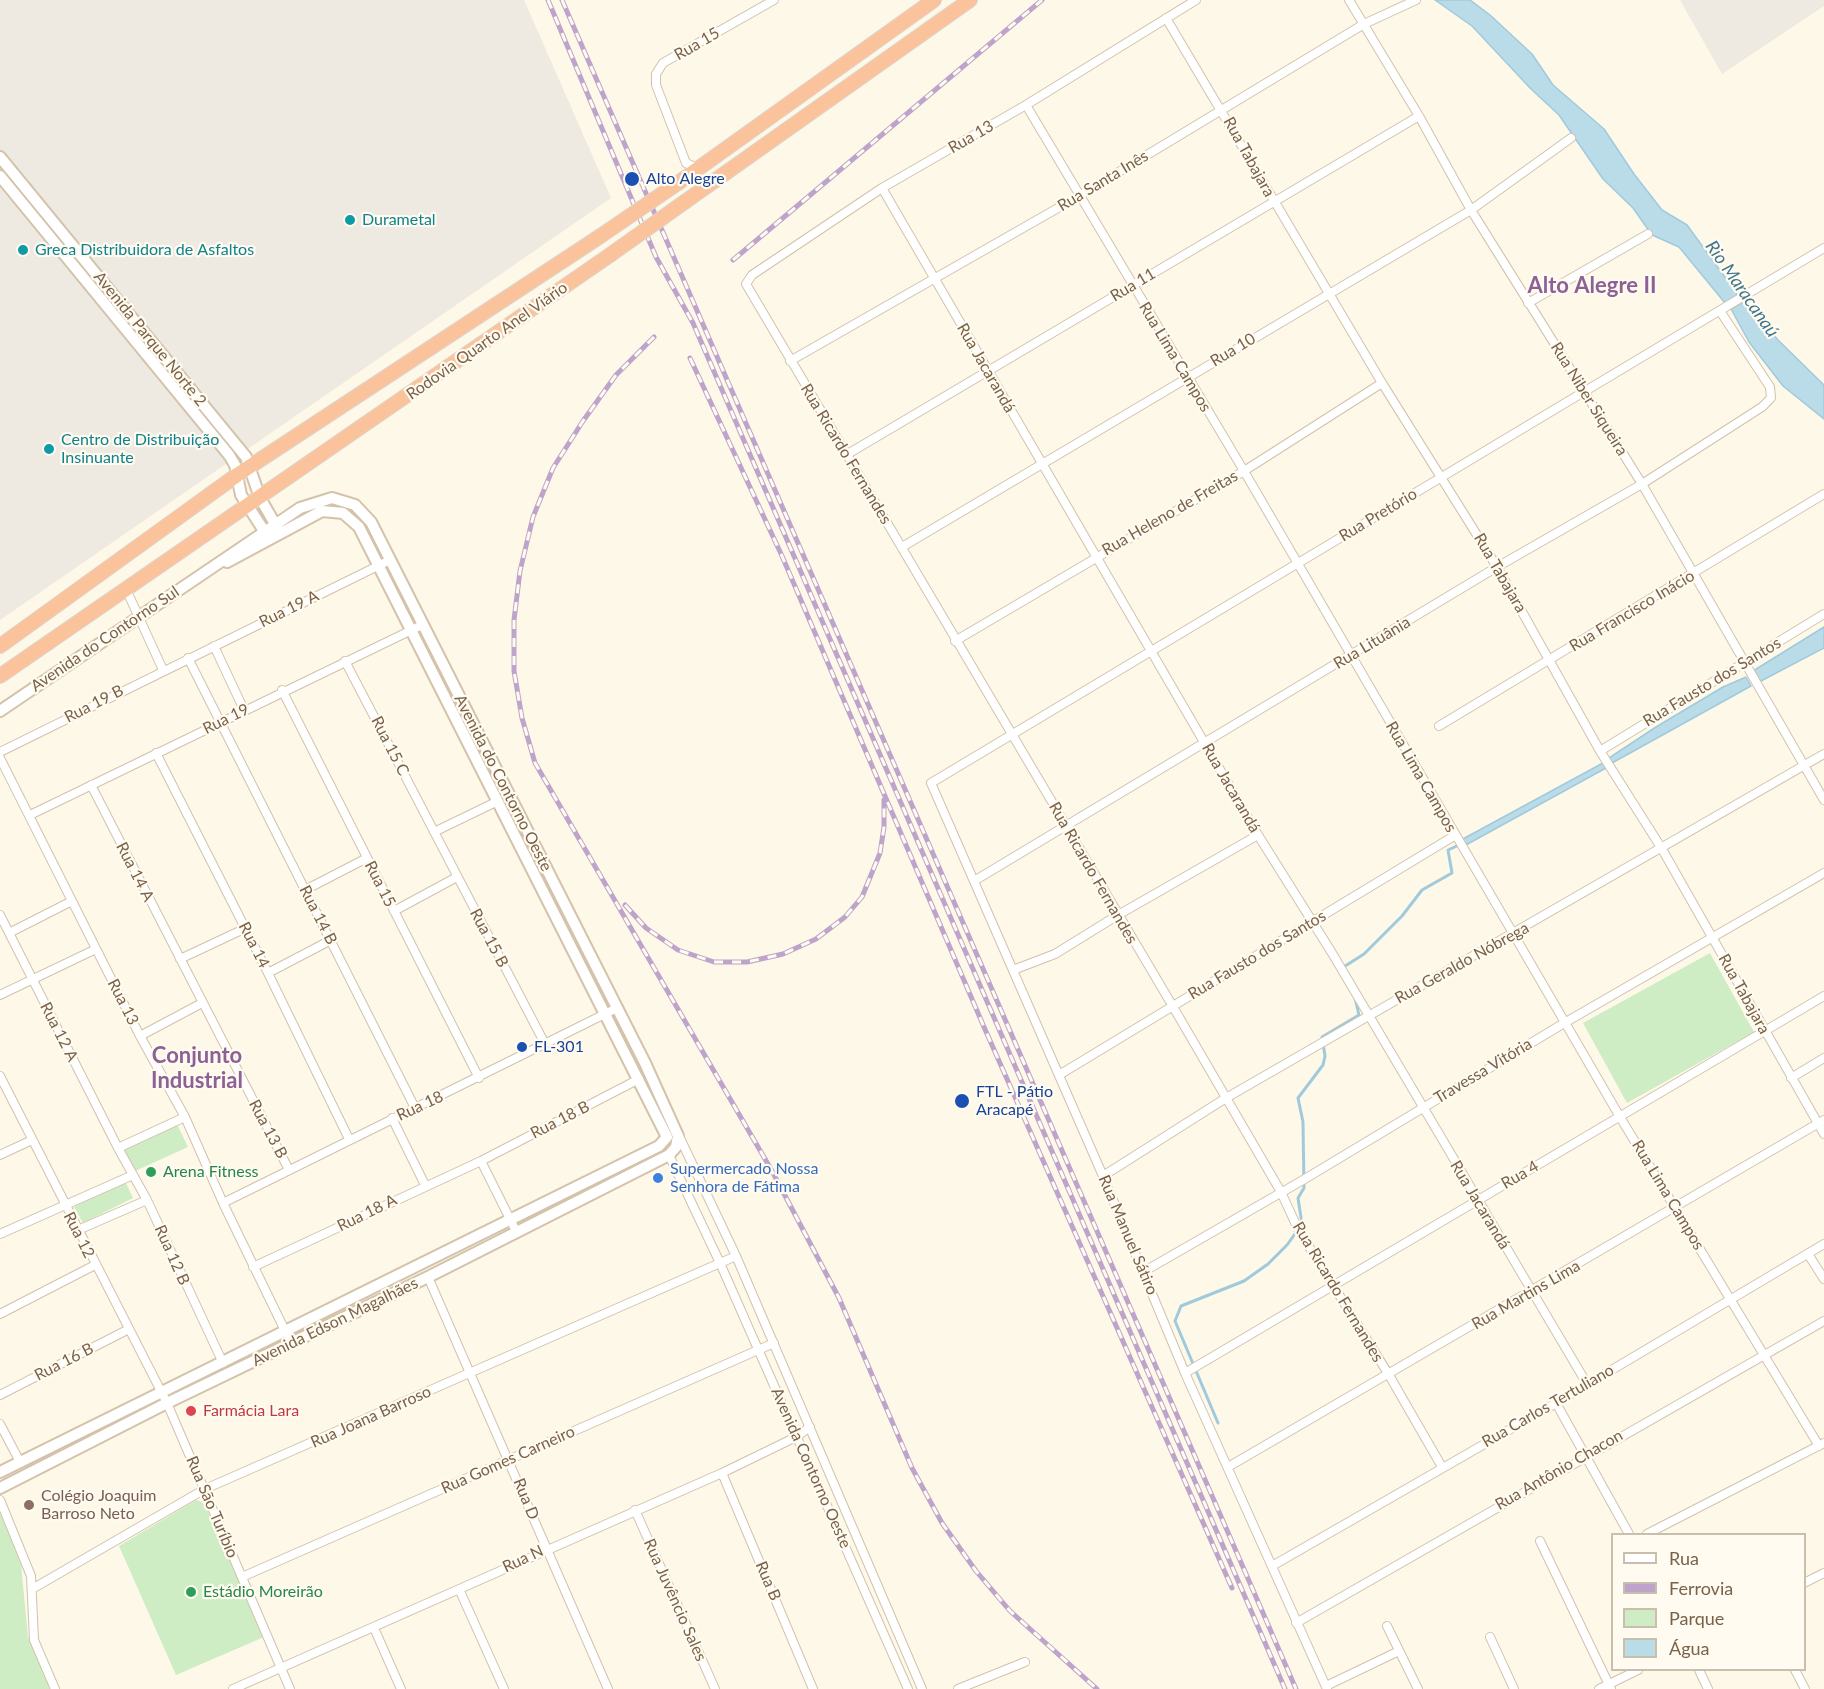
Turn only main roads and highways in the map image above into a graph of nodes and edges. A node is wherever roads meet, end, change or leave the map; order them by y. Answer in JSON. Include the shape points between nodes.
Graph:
{"nodes":[{"id":1,"x":934,"y":0,"type":"edge"},
{"id":2,"x":970,"y":0,"type":"edge"},
{"id":3,"x":0,"y":646,"type":"edge"},
{"id":4,"x":0,"y":676,"type":"edge"}],
"edges":[{"from":1,"to":3,"type":"highway","name":"Rodovia Quarto Anel Viário","bridge":true,"via":[[699,169],[237,475]]},
{"from":2,"to":4,"type":"highway","name":"Rodovia Quarto Anel Viário","bridge":true,"via":[[610,255]]}]}
